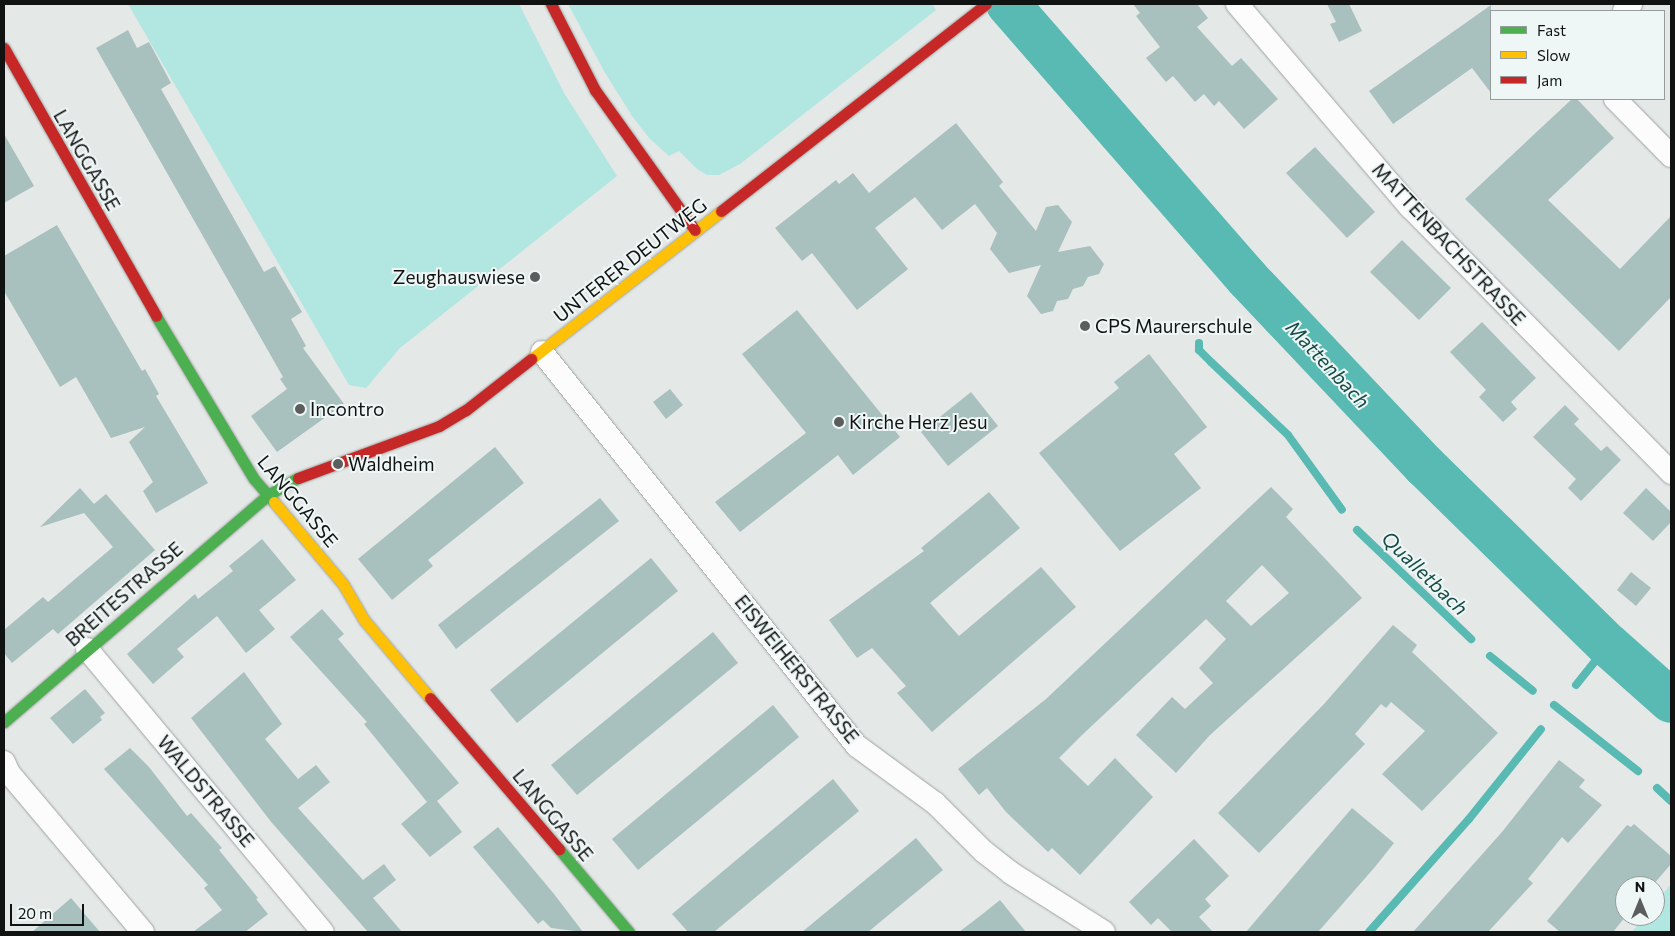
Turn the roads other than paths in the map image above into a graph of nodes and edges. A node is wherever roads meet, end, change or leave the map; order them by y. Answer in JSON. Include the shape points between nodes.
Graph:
{"nodes":[{"id":1,"x":551,"y":4,"type":"edge"},
{"id":2,"x":986,"y":4,"type":"edge"},
{"id":3,"x":1238,"y":4,"type":"edge"},
{"id":4,"x":4,"y":48,"type":"edge"},
{"id":5,"x":1616,"y":100,"type":"edge"},
{"id":6,"x":1671,"y":156,"type":"edge"},
{"id":7,"x":695,"y":230,"type":"junction"},
{"id":8,"x":542,"y":352,"type":"junction"},
{"id":9,"x":1671,"y":473,"type":"edge"},
{"id":10,"x":268,"y":495,"type":"junction"},
{"id":11,"x":87,"y":650,"type":"junction"},
{"id":12,"x":4,"y":722,"type":"edge"},
{"id":13,"x":4,"y":762,"type":"edge"},
{"id":14,"x":143,"y":932,"type":"edge"},
{"id":15,"x":323,"y":932,"type":"edge"},
{"id":16,"x":629,"y":932,"type":"edge"},
{"id":17,"x":1104,"y":932,"type":"edge"}],
"edges":[{"from":1,"to":7,"type":"street","via":[[595,90]]},
{"from":2,"to":7,"type":"street","name":"UNTERER DEUTWEG"},
{"from":3,"to":9,"type":"street","name":"MATTENBACHSTRASSE","via":[[1410,207]]},
{"from":4,"to":10,"type":"street","name":"LANGGASSE","via":[[191,378],[254,479]]},
{"from":5,"to":6,"type":"street"},
{"from":7,"to":8,"type":"street","name":"UNTERER DEUTWEG"},
{"from":8,"to":10,"type":"street","name":"UNTERER DEUTWEG","via":[[466,410],[439,426],[291,481]]},
{"from":8,"to":17,"type":"street","name":"EISWEIHERSTRASSE","via":[[857,746],[935,803],[983,851],[1011,873]]},
{"from":10,"to":11,"type":"street","name":"BREITESTRASSE"},
{"from":10,"to":16,"type":"street","name":"LANGGASSE","via":[[343,584],[364,620]]},
{"from":11,"to":12,"type":"street","name":"BREITESTRASSE"},
{"from":11,"to":15,"type":"street","name":"WALDSTRASSE"},
{"from":13,"to":14,"type":"street","via":[[9,773]]}]}
